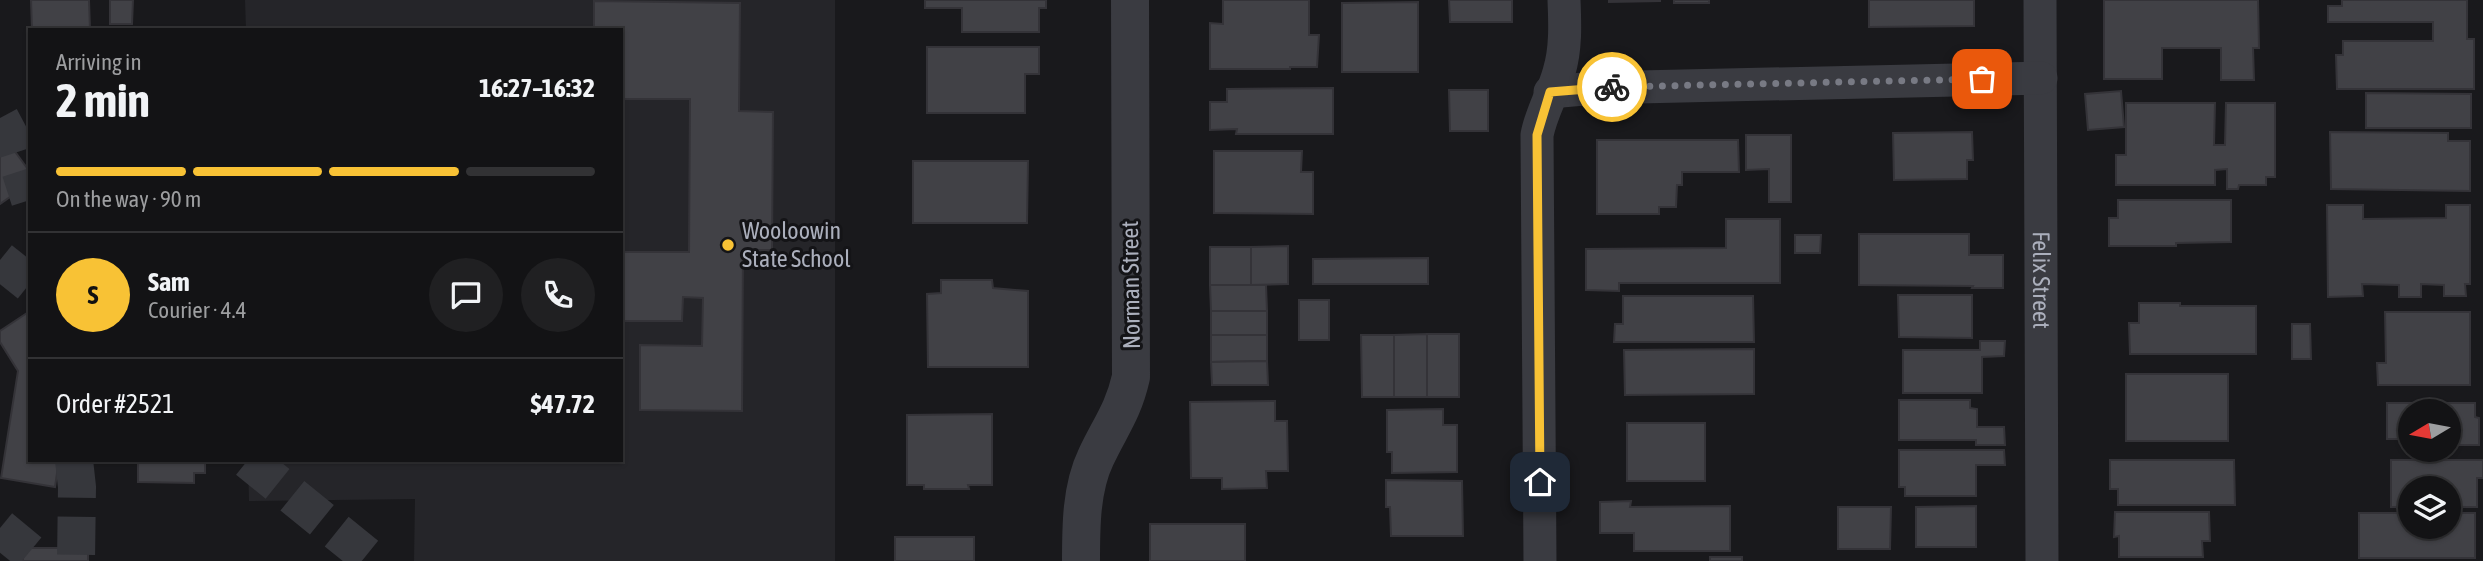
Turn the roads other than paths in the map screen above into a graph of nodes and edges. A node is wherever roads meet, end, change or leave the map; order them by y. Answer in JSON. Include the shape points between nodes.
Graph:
{"nodes":[{"id":1,"x":1130,"y":0,"type":"edge"},
{"id":2,"x":1564,"y":0,"type":"edge"},
{"id":3,"x":2040,"y":0,"type":"edge"},
{"id":4,"x":2041,"y":78,"type":"junction"},
{"id":5,"x":1550,"y":92,"type":"junction"},
{"id":6,"x":1081,"y":561,"type":"edge"},
{"id":7,"x":1540,"y":561,"type":"edge"},
{"id":8,"x":2042,"y":561,"type":"edge"}],
"edges":[{"from":1,"to":6,"type":"street","name":"Norman Street","via":[[1131,377],[1121,413],[1089,477]]},
{"from":2,"to":5,"type":"street","via":[[1561,64]]},
{"from":3,"to":4,"type":"street","name":"Felix Street"},
{"from":4,"to":5,"type":"street"},
{"from":4,"to":8,"type":"street","name":"Felix Street"},
{"from":5,"to":7,"type":"street","via":[[1537,135]]}]}
